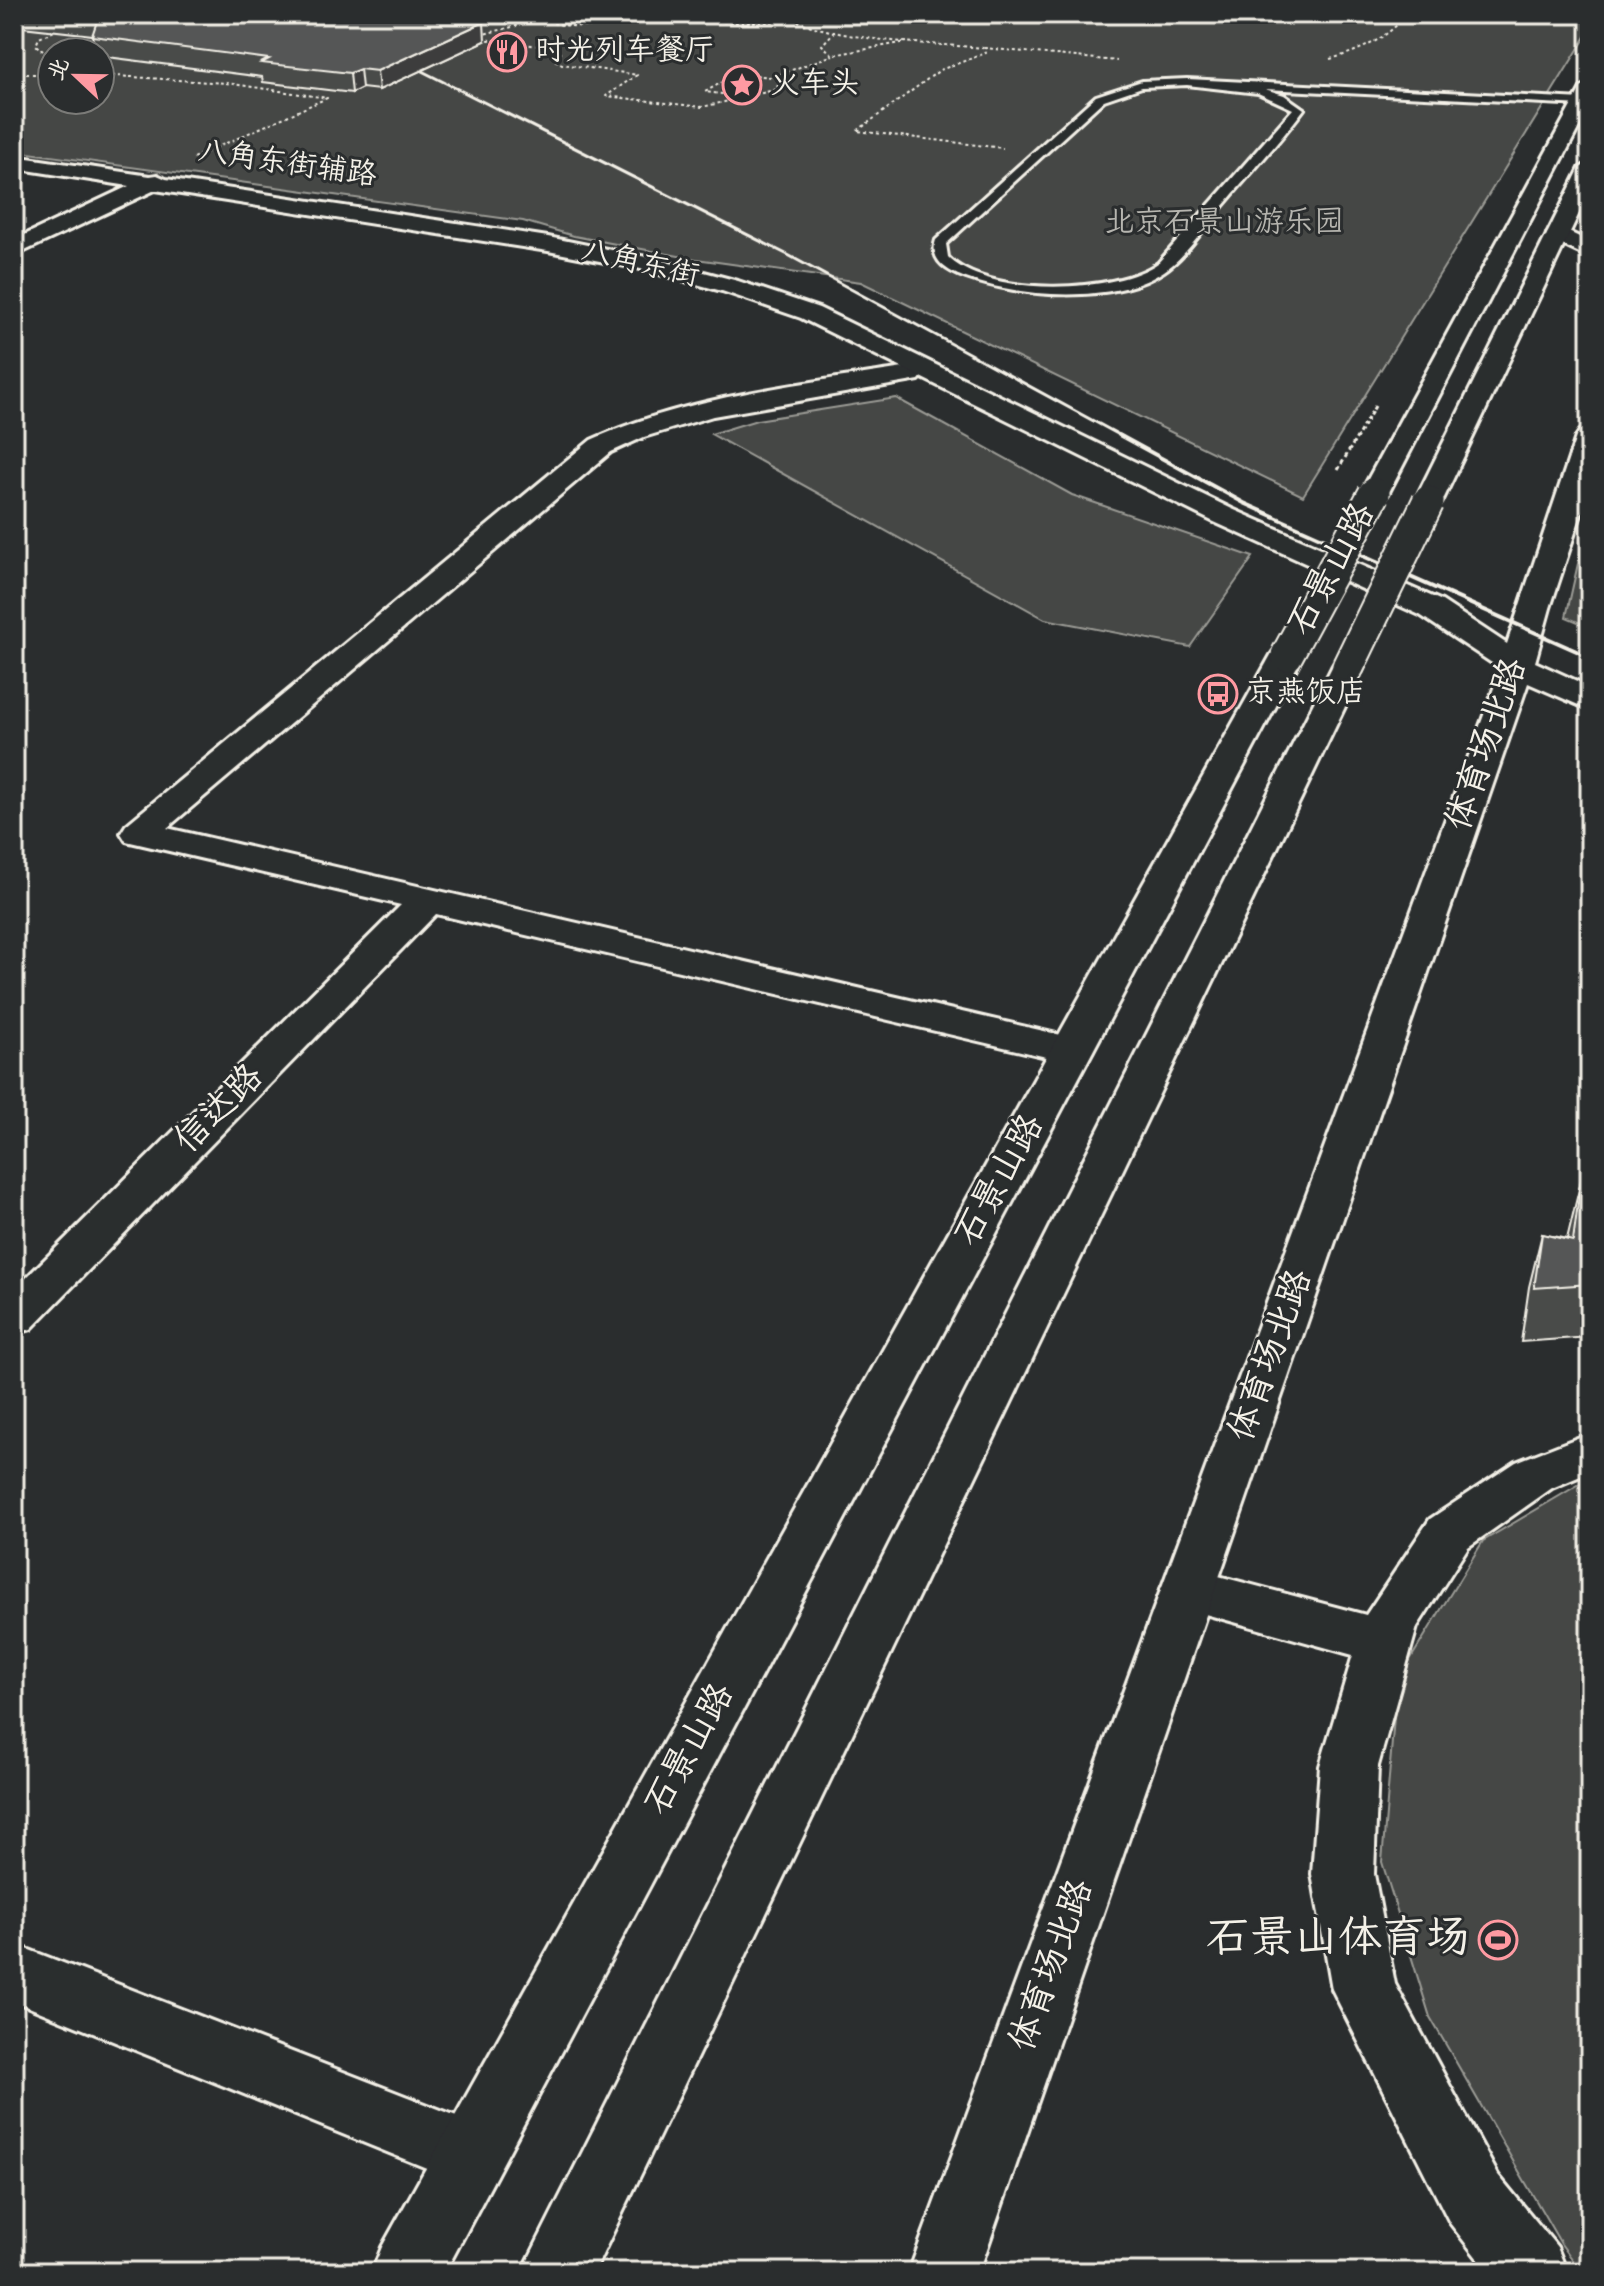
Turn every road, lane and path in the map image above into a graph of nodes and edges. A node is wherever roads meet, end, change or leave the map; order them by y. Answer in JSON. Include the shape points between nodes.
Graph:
{"nodes":[{"id":1,"x":531,"y":14,"type":"edge"},
{"id":2,"x":639,"y":14,"type":"edge"},
{"id":3,"x":781,"y":14,"type":"edge"},
{"id":4,"x":633,"y":18,"type":"junction"},
{"id":5,"x":541,"y":20,"type":"junction"},
{"id":6,"x":790,"y":21,"type":"junction"},
{"id":7,"x":66,"y":26,"type":"edge"},
{"id":8,"x":836,"y":30,"type":"junction"},
{"id":9,"x":44,"y":36,"type":"edge"},
{"id":10,"x":912,"y":40,"type":"junction"},
{"id":11,"x":833,"y":55,"type":"junction"},
{"id":12,"x":14,"y":74,"type":"edge"},
{"id":13,"x":36,"y":74,"type":"edge"},
{"id":14,"x":116,"y":76,"type":"edge"},
{"id":15,"x":771,"y":77,"type":"junction"},
{"id":16,"x":1213,"y":83,"type":"junction"},
{"id":17,"x":1374,"y":91,"type":"junction"},
{"id":18,"x":1586,"y":95,"type":"edge"},
{"id":19,"x":747,"y":97,"type":"junction"},
{"id":20,"x":1307,"y":105,"type":"junction"},
{"id":21,"x":1041,"y":152,"type":"junction"},
{"id":22,"x":14,"y":155,"type":"edge"},
{"id":23,"x":14,"y":162,"type":"edge"},
{"id":24,"x":1590,"y":168,"type":"edge"},
{"id":25,"x":14,"y":169,"type":"edge"},
{"id":26,"x":153,"y":183,"type":"junction"},
{"id":27,"x":1558,"y":234,"type":"junction"},
{"id":28,"x":548,"y":244,"type":"joint"},
{"id":29,"x":14,"y":249,"type":"edge"},
{"id":30,"x":1590,"y":251,"type":"edge"},
{"id":31,"x":910,"y":375,"type":"junction"},
{"id":32,"x":1377,"y":404,"type":"dead end"},
{"id":33,"x":1590,"y":437,"type":"edge"},
{"id":34,"x":1338,"y":470,"type":"dead end"},
{"id":35,"x":1222,"y":515,"type":"junction"},
{"id":36,"x":1518,"y":666,"type":"junction"},
{"id":37,"x":1590,"y":700,"type":"edge"},
{"id":38,"x":426,"y":902,"type":"junction"},
{"id":39,"x":1072,"y":1050,"type":"junction"},
{"id":40,"x":14,"y":1318,"type":"edge"},
{"id":41,"x":1590,"y":1451,"type":"edge"},
{"id":42,"x":1188,"y":1589,"type":"junction"},
{"id":43,"x":1384,"y":1642,"type":"junction"},
{"id":44,"x":14,"y":1972,"type":"edge"},
{"id":45,"x":471,"y":2154,"type":"junction"},
{"id":46,"x":407,"y":2272,"type":"edge"},
{"id":47,"x":557,"y":2272,"type":"edge"},
{"id":48,"x":944,"y":2272,"type":"edge"},
{"id":49,"x":1532,"y":2272,"type":"edge"}],
"edges":[{"from":1,"to":5,"type":"path"},
{"from":2,"to":4,"type":"path"},
{"from":3,"to":6,"type":"path"},
{"from":4,"to":5,"type":"path","via":[[596,25]]},
{"from":4,"to":6,"type":"path"},
{"from":5,"to":19,"type":"path","via":[[474,37],[547,47],[561,53],[555,60],[562,64],[638,75],[606,96],[702,107]]},
{"from":6,"to":8,"type":"path"},
{"from":7,"to":9,"type":"path"},
{"from":8,"to":10,"type":"path"},
{"from":8,"to":11,"type":"path","via":[[822,45]]},
{"from":10,"to":11,"type":"path"},
{"from":10,"to":21,"type":"path","via":[[983,48],[986,53],[940,70],[857,131]]},
{"from":11,"to":15,"type":"path"},
{"from":12,"to":13,"type":"path"},
{"from":14,"to":26,"type":"path","via":[[226,83],[327,98],[199,154]]},
{"from":15,"to":19,"type":"path","via":[[779,78],[777,89]]},
{"from":15,"to":19,"type":"path","via":[[738,73],[705,92]]},
{"from":16,"to":17,"type":"lane"},
{"from":16,"to":20,"type":"lane"},
{"from":16,"to":21,"type":"lane","via":[[1142,84],[1108,93]]},
{"from":17,"to":18,"type":"lane"},
{"from":17,"to":20,"type":"lane"},
{"from":18,"to":39,"type":"street","name":"石景山路","bridge":true},
{"from":20,"to":21,"type":"lane","via":[[1166,265],[1152,274],[1108,285],[1028,288],[962,273],[944,262],[940,243]]},
{"from":22,"to":26,"type":"street","name":"八角东街辅路"},
{"from":23,"to":26,"type":"street","name":"八角东街"},
{"from":24,"to":27,"type":"street","name":"石景山路"},
{"from":25,"to":26,"type":"street","name":"八角东街"},
{"from":26,"to":28,"type":"street","name":"八角东街辅路","via":[[525,231]]},
{"from":26,"to":29,"type":"street"},
{"from":26,"to":31,"type":"street","name":"八角东街","via":[[601,261],[716,291],[800,321]]},
{"from":27,"to":30,"type":"street"},
{"from":27,"to":47,"type":"street","name":"石景山路","bridge":true},
{"from":28,"to":35,"type":"street","name":"八角东街","via":[[672,271],[810,313]]},
{"from":31,"to":35,"type":"street","name":"八角东街","via":[[1126,485]]},
{"from":31,"to":38,"type":"street","via":[[721,407],[634,428],[601,446],[139,833]]},
{"from":32,"to":34,"type":"path"},
{"from":33,"to":36,"type":"street","name":"体育场北路"},
{"from":35,"to":36,"type":"street","name":"八角东街","via":[[1431,608]]},
{"from":36,"to":37,"type":"street","name":"八角东街"},
{"from":36,"to":42,"type":"street","name":"体育场北路"},
{"from":38,"to":39,"type":"street"},
{"from":38,"to":40,"type":"street","name":"信达路"},
{"from":39,"to":45,"type":"street","name":"石景山路"},
{"from":41,"to":43,"type":"street","via":[[1534,1475],[1449,1533],[1390,1623]]},
{"from":42,"to":43,"type":"street"},
{"from":42,"to":48,"type":"street","name":"体育场北路"},
{"from":43,"to":49,"type":"street","via":[[1348,1782],[1343,1874],[1364,1989],[1474,2199]]},
{"from":44,"to":45,"type":"street"},
{"from":45,"to":46,"type":"street","name":"石景山路"}]}
